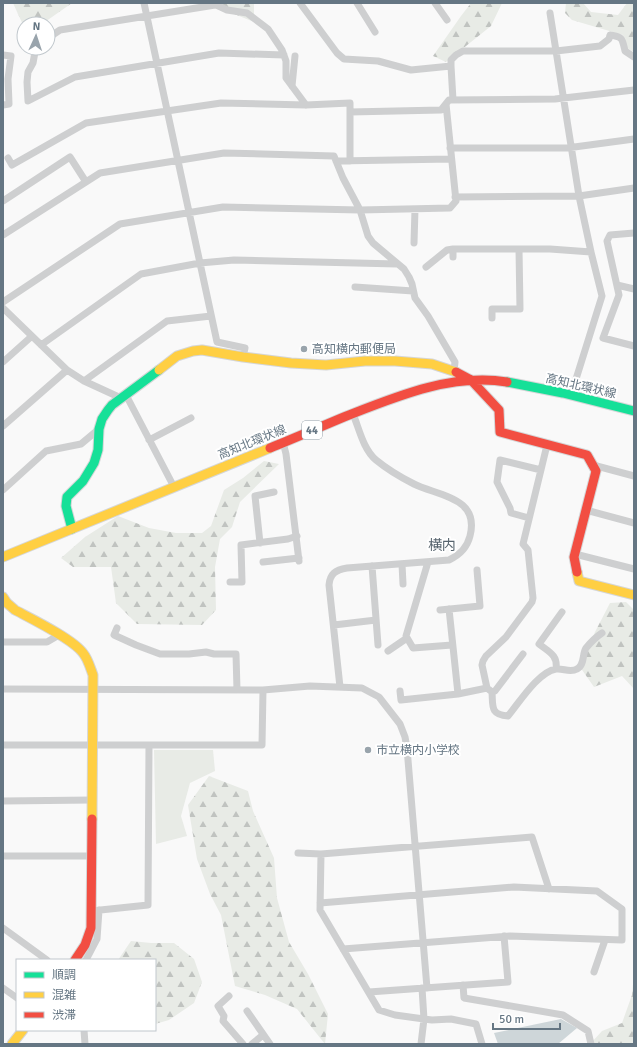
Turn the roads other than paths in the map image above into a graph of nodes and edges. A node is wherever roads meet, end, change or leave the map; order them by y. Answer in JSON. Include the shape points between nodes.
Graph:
{"nodes":[{"id":1,"x":144,"y":3,"type":"edge"},
{"id":2,"x":300,"y":3,"type":"edge"},
{"id":3,"x":357,"y":3,"type":"edge"},
{"id":4,"x":435,"y":3,"type":"edge"},
{"id":5,"x":213,"y":4,"type":"edge"},
{"id":6,"x":550,"y":13,"type":"dead end"},
{"id":7,"x":147,"y":16,"type":"junction"},
{"id":8,"x":447,"y":20,"type":"dead end"},
{"id":9,"x":375,"y":32,"type":"dead end"},
{"id":10,"x":56,"y":33,"type":"edge"},
{"id":11,"x":556,"y":51,"type":"junction"},
{"id":12,"x":3,"y":55,"type":"edge"},
{"id":13,"x":284,"y":55,"type":"junction"},
{"id":14,"x":34,"y":56,"type":"edge"},
{"id":15,"x":295,"y":56,"type":"dead end"},
{"id":16,"x":634,"y":57,"type":"edge"},
{"id":17,"x":156,"y":63,"type":"junction"},
{"id":18,"x":451,"y":66,"type":"junction"},
{"id":19,"x":292,"y":86,"type":"junction"},
{"id":20,"x":634,"y":90,"type":"edge"},
{"id":21,"x":563,"y":99,"type":"junction"},
{"id":22,"x":453,"y":100,"type":"junction"},
{"id":23,"x":446,"y":104,"type":"junction"},
{"id":24,"x":3,"y":105,"type":"edge"},
{"id":25,"x":306,"y":105,"type":"junction"},
{"id":26,"x":167,"y":111,"type":"junction"},
{"id":27,"x":350,"y":112,"type":"junction"},
{"id":28,"x":634,"y":139,"type":"edge"},
{"id":29,"x":571,"y":147,"type":"junction"},
{"id":30,"x":450,"y":148,"type":"junction"},
{"id":31,"x":8,"y":158,"type":"dead end"},
{"id":32,"x":451,"y":159,"type":"junction"},
{"id":33,"x":178,"y":160,"type":"junction"},
{"id":34,"x":336,"y":161,"type":"junction"},
{"id":35,"x":350,"y":161,"type":"junction"},
{"id":36,"x":86,"y":182,"type":"junction"},
{"id":37,"x":634,"y":188,"type":"edge"},
{"id":38,"x":579,"y":196,"type":"junction"},
{"id":39,"x":455,"y":197,"type":"junction"},
{"id":40,"x":3,"y":201,"type":"edge"},
{"id":41,"x":415,"y":209,"type":"junction"},
{"id":42,"x":360,"y":210,"type":"junction"},
{"id":43,"x":189,"y":212,"type":"junction"},
{"id":44,"x":634,"y":233,"type":"edge"},
{"id":45,"x":3,"y":235,"type":"edge"},
{"id":46,"x":414,"y":243,"type":"dead end"},
{"id":47,"x":519,"y":249,"type":"junction"},
{"id":48,"x":590,"y":252,"type":"junction"},
{"id":49,"x":200,"y":263,"type":"junction"},
{"id":50,"x":397,"y":264,"type":"junction"},
{"id":51,"x":426,"y":267,"type":"dead end"},
{"id":52,"x":617,"y":285,"type":"junction"},
{"id":53,"x":354,"y":287,"type":"dead end"},
{"id":54,"x":634,"y":289,"type":"edge"},
{"id":55,"x":413,"y":291,"type":"junction"},
{"id":56,"x":3,"y":302,"type":"edge"},
{"id":57,"x":3,"y":308,"type":"edge"},
{"id":58,"x":211,"y":316,"type":"junction"},
{"id":59,"x":492,"y":318,"type":"dead end"},
{"id":60,"x":32,"y":336,"type":"junction"},
{"id":61,"x":41,"y":345,"type":"junction"},
{"id":62,"x":634,"y":346,"type":"edge"},
{"id":63,"x":243,"y":357,"type":"junction"},
{"id":64,"x":3,"y":362,"type":"edge"},
{"id":65,"x":67,"y":370,"type":"junction"},
{"id":66,"x":454,"y":371,"type":"junction"},
{"id":67,"x":471,"y":380,"type":"junction"},
{"id":68,"x":84,"y":381,"type":"junction"},
{"id":69,"x":571,"y":395,"type":"junction"},
{"id":70,"x":123,"y":396,"type":"junction"},
{"id":71,"x":634,"y":411,"type":"edge"},
{"id":72,"x":353,"y":414,"type":"junction"},
{"id":73,"x":191,"y":418,"type":"dead end"},
{"id":74,"x":3,"y":426,"type":"edge"},
{"id":75,"x":99,"y":429,"type":"junction"},
{"id":76,"x":149,"y":440,"type":"junction"},
{"id":77,"x":282,"y":442,"type":"junction"},
{"id":78,"x":547,"y":445,"type":"junction"},
{"id":79,"x":593,"y":466,"type":"junction"},
{"id":80,"x":541,"y":470,"type":"junction"},
{"id":81,"x":634,"y":476,"type":"edge"},
{"id":82,"x":174,"y":487,"type":"junction"},
{"id":83,"x":3,"y":490,"type":"edge"},
{"id":84,"x":274,"y":492,"type":"dead end"},
{"id":85,"x":586,"y":510,"type":"junction"},
{"id":86,"x":529,"y":518,"type":"junction"},
{"id":87,"x":634,"y":522,"type":"edge"},
{"id":88,"x":72,"y":529,"type":"junction"},
{"id":89,"x":297,"y":536,"type":"junction"},
{"id":90,"x":260,"y":543,"type":"junction"},
{"id":91,"x":575,"y":554,"type":"junction"},
{"id":92,"x":3,"y":557,"type":"edge"},
{"id":93,"x":263,"y":562,"type":"dead end"},
{"id":94,"x":428,"y":562,"type":"junction"},
{"id":95,"x":402,"y":564,"type":"junction"},
{"id":96,"x":372,"y":566,"type":"junction"},
{"id":97,"x":634,"y":569,"type":"edge"},
{"id":98,"x":477,"y":570,"type":"dead end"},
{"id":99,"x":230,"y":582,"type":"dead end"},
{"id":100,"x":403,"y":584,"type":"dead end"},
{"id":101,"x":634,"y":595,"type":"edge"},
{"id":102,"x":3,"y":597,"type":"edge"},
{"id":103,"x":449,"y":609,"type":"junction"},
{"id":104,"x":440,"y":610,"type":"dead end"},
{"id":105,"x":562,"y":612,"type":"dead end"},
{"id":106,"x":376,"y":620,"type":"junction"},
{"id":107,"x":334,"y":625,"type":"junction"},
{"id":108,"x":117,"y":628,"type":"dead end"},
{"id":109,"x":602,"y":633,"type":"dead end"},
{"id":110,"x":59,"y":635,"type":"junction"},
{"id":111,"x":407,"y":638,"type":"junction"},
{"id":112,"x":3,"y":642,"type":"edge"},
{"id":113,"x":378,"y":645,"type":"dead end"},
{"id":114,"x":452,"y":645,"type":"junction"},
{"id":115,"x":388,"y":651,"type":"dead end"},
{"id":116,"x":523,"y":654,"type":"dead end"},
{"id":117,"x":556,"y":669,"type":"junction"},
{"id":118,"x":340,"y":687,"type":"junction"},
{"id":119,"x":3,"y":689,"type":"edge"},
{"id":120,"x":93,"y":689,"type":"junction"},
{"id":121,"x":237,"y":690,"type":"junction"},
{"id":122,"x":263,"y":690,"type":"junction"},
{"id":123,"x":489,"y":690,"type":"junction"},
{"id":124,"x":400,"y":691,"type":"dead end"},
{"id":125,"x":458,"y":694,"type":"junction"},
{"id":126,"x":3,"y":745,"type":"edge"},
{"id":127,"x":92,"y":746,"type":"junction"},
{"id":128,"x":149,"y":746,"type":"junction"},
{"id":129,"x":92,"y":800,"type":"junction"},
{"id":130,"x":3,"y":801,"type":"edge"},
{"id":131,"x":415,"y":846,"type":"junction"},
{"id":132,"x":298,"y":853,"type":"dead end"},
{"id":133,"x":321,"y":854,"type":"junction"},
{"id":134,"x":3,"y":856,"type":"edge"},
{"id":135,"x":91,"y":856,"type":"junction"},
{"id":136,"x":549,"y":888,"type":"junction"},
{"id":137,"x":419,"y":894,"type":"junction"},
{"id":138,"x":320,"y":903,"type":"junction"},
{"id":139,"x":95,"y":911,"type":"junction"},
{"id":140,"x":3,"y":928,"type":"edge"},
{"id":141,"x":504,"y":936,"type":"junction"},
{"id":142,"x":605,"y":940,"type":"junction"},
{"id":143,"x":423,"y":943,"type":"junction"},
{"id":144,"x":343,"y":949,"type":"junction"},
{"id":145,"x":46,"y":959,"type":"edge"},
{"id":146,"x":76,"y":959,"type":"edge"},
{"id":147,"x":87,"y":959,"type":"edge"},
{"id":148,"x":594,"y":972,"type":"dead end"},
{"id":149,"x":463,"y":985,"type":"junction"},
{"id":150,"x":3,"y":988,"type":"edge"},
{"id":151,"x":424,"y":988,"type":"junction"},
{"id":152,"x":369,"y":992,"type":"junction"},
{"id":153,"x":229,"y":996,"type":"dead end"},
{"id":154,"x":16,"y":997,"type":"edge"},
{"id":155,"x":247,"y":1011,"type":"dead end"},
{"id":156,"x":424,"y":1019,"type":"junction"},
{"id":157,"x":22,"y":1031,"type":"edge"},
{"id":158,"x":84,"y":1031,"type":"edge"},
{"id":159,"x":263,"y":1035,"type":"junction"},
{"id":160,"x":12,"y":1044,"type":"edge"},
{"id":161,"x":86,"y":1044,"type":"edge"},
{"id":162,"x":242,"y":1044,"type":"edge"},
{"id":163,"x":252,"y":1044,"type":"edge"},
{"id":164,"x":270,"y":1044,"type":"edge"},
{"id":165,"x":421,"y":1044,"type":"edge"},
{"id":166,"x":482,"y":1044,"type":"edge"},
{"id":167,"x":591,"y":1044,"type":"edge"}],
"edges":[{"from":1,"to":7,"type":"street"},
{"from":2,"to":18,"type":"street","via":[[336,53],[344,59],[378,61],[411,70]]},
{"from":3,"to":9,"type":"street"},
{"from":4,"to":8,"type":"street"},
{"from":5,"to":7,"type":"street"},
{"from":5,"to":13,"type":"street","via":[[227,10],[247,13],[271,32]]},
{"from":6,"to":11,"type":"street"},
{"from":7,"to":10,"type":"street"},
{"from":7,"to":17,"type":"street"},
{"from":11,"to":16,"type":"street","via":[[600,46],[610,36],[621,37],[626,51]]},
{"from":11,"to":18,"type":"street","via":[[463,51],[451,60]]},
{"from":11,"to":21,"type":"street"},
{"from":12,"to":24,"type":"street","via":[[11,56],[8,79],[9,104]]},
{"from":13,"to":17,"type":"street","via":[[219,53]]},
{"from":13,"to":19,"type":"street","via":[[286,78]]},
{"from":14,"to":17,"type":"street","via":[[28,72],[28,101],[75,77]]},
{"from":15,"to":19,"type":"street"},
{"from":17,"to":26,"type":"street"},
{"from":18,"to":22,"type":"street"},
{"from":19,"to":25,"type":"street"},
{"from":20,"to":21,"type":"street"},
{"from":21,"to":22,"type":"street"},
{"from":21,"to":29,"type":"street"},
{"from":22,"to":23,"type":"street"},
{"from":23,"to":27,"type":"street","via":[[441,110]]},
{"from":23,"to":30,"type":"street"},
{"from":25,"to":26,"type":"street","via":[[221,103]]},
{"from":25,"to":27,"type":"street","via":[[350,103]]},
{"from":26,"to":31,"type":"street","via":[[86,123],[12,165]]},
{"from":26,"to":33,"type":"street"},
{"from":27,"to":35,"type":"street"},
{"from":28,"to":29,"type":"street"},
{"from":29,"to":30,"type":"street"},
{"from":29,"to":38,"type":"street"},
{"from":30,"to":32,"type":"street"},
{"from":32,"to":35,"type":"street"},
{"from":32,"to":39,"type":"street"},
{"from":33,"to":34,"type":"street","via":[[224,153],[334,156]]},
{"from":33,"to":36,"type":"street","via":[[100,173]]},
{"from":33,"to":43,"type":"street"},
{"from":34,"to":35,"type":"street"},
{"from":34,"to":42,"type":"street"},
{"from":36,"to":40,"type":"street","via":[[70,157]]},
{"from":36,"to":45,"type":"street"},
{"from":37,"to":38,"type":"street"},
{"from":38,"to":39,"type":"street"},
{"from":38,"to":48,"type":"street"},
{"from":39,"to":41,"type":"street","via":[[456,201],[450,208]]},
{"from":41,"to":42,"type":"street"},
{"from":41,"to":46,"type":"street"},
{"from":42,"to":43,"type":"street","via":[[223,207]]},
{"from":42,"to":50,"type":"street","via":[[368,236]]},
{"from":43,"to":49,"type":"street"},
{"from":43,"to":56,"type":"street","via":[[120,224]]},
{"from":44,"to":52,"type":"street","via":[[610,235],[607,241]]},
{"from":47,"to":48,"type":"street"},
{"from":47,"to":51,"type":"street","via":[[453,253],[446,250]]},
{"from":47,"to":59,"type":"street","via":[[520,310],[492,309]]},
{"from":48,"to":69,"type":"street","via":[[602,296]]},
{"from":49,"to":50,"type":"street","via":[[234,260]]},
{"from":49,"to":58,"type":"street"},
{"from":49,"to":61,"type":"street","via":[[141,274]]},
{"from":50,"to":55,"type":"street","via":[[404,269]]},
{"from":52,"to":54,"type":"street"},
{"from":52,"to":62,"type":"street","via":[[619,295],[603,338]]},
{"from":53,"to":55,"type":"street"},
{"from":55,"to":66,"type":"street","via":[[455,362]]},
{"from":57,"to":60,"type":"street"},
{"from":58,"to":63,"type":"street","via":[[217,342],[245,348]]},
{"from":58,"to":68,"type":"street","via":[[167,321]]},
{"from":60,"to":61,"type":"street"},
{"from":60,"to":64,"type":"street"},
{"from":61,"to":65,"type":"street"},
{"from":63,"to":66,"type":"street","via":[[326,365],[395,361],[432,364]]},
{"from":63,"to":70,"type":"street","via":[[202,350],[184,353]]},
{"from":65,"to":68,"type":"street"},
{"from":65,"to":74,"type":"street"},
{"from":66,"to":67,"type":"street"},
{"from":67,"to":69,"type":"street","name":"高知北環状線","number":"44","via":[[511,383]]},
{"from":67,"to":72,"type":"street","name":"高知北環状線","number":"44","via":[[395,398]]},
{"from":67,"to":78,"type":"street","via":[[499,410],[500,432]]},
{"from":68,"to":70,"type":"street"},
{"from":69,"to":71,"type":"street","name":"高知北環状線","number":"44"},
{"from":70,"to":75,"type":"street","via":[[107,410]]},
{"from":70,"to":76,"type":"street"},
{"from":72,"to":77,"type":"street","name":"高知北環状線","number":"44"},
{"from":72,"to":94,"type":"street","via":[[367,450],[374,459],[414,484],[456,500],[465,509],[471,531],[464,550],[449,560]]},
{"from":73,"to":76,"type":"street"},
{"from":75,"to":83,"type":"street","via":[[81,444],[46,451]]},
{"from":75,"to":88,"type":"street","via":[[99,448],[95,460],[86,477],[66,496]]},
{"from":76,"to":82,"type":"street"},
{"from":77,"to":82,"type":"street","name":"高知北環状線","number":"44"},
{"from":77,"to":89,"type":"street","via":[[286,454]]},
{"from":78,"to":79,"type":"street","via":[[587,455]]},
{"from":78,"to":80,"type":"street"},
{"from":79,"to":81,"type":"street"},
{"from":79,"to":85,"type":"street","via":[[596,471]]},
{"from":80,"to":86,"type":"street"},
{"from":80,"to":86,"type":"street","via":[[500,460],[497,482],[511,513]]},
{"from":82,"to":88,"type":"street","name":"高知北環状線","number":"44"},
{"from":84,"to":90,"type":"street","via":[[255,496]]},
{"from":85,"to":87,"type":"street"},
{"from":85,"to":91,"type":"street"},
{"from":86,"to":123,"type":"street","via":[[523,544],[528,550],[533,598],[506,637],[483,661]]},
{"from":88,"to":92,"type":"street","name":"高知北環状線","number":"44"},
{"from":89,"to":90,"type":"street","via":[[288,540]]},
{"from":89,"to":93,"type":"street","via":[[299,560]]},
{"from":90,"to":99,"type":"street","via":[[241,545],[242,582]]},
{"from":91,"to":97,"type":"street"},
{"from":91,"to":101,"type":"street","via":[[579,581]]},
{"from":94,"to":95,"type":"street"},
{"from":94,"to":111,"type":"street"},
{"from":95,"to":96,"type":"street"},
{"from":95,"to":100,"type":"street"},
{"from":96,"to":106,"type":"street"},
{"from":96,"to":107,"type":"street","via":[[340,570],[330,577]]},
{"from":98,"to":103,"type":"street","via":[[480,606]]},
{"from":102,"to":110,"type":"street","via":[[15,610]]},
{"from":103,"to":104,"type":"street"},
{"from":103,"to":114,"type":"street"},
{"from":105,"to":117,"type":"street","via":[[539,644],[555,656]]},
{"from":106,"to":107,"type":"street"},
{"from":106,"to":113,"type":"street"},
{"from":107,"to":118,"type":"street"},
{"from":108,"to":121,"type":"street","via":[[114,635],[160,654],[236,654]]},
{"from":109,"to":117,"type":"street","via":[[585,649],[579,669]]},
{"from":110,"to":112,"type":"street","via":[[47,642]]},
{"from":110,"to":120,"type":"street","via":[[73,643],[88,660],[93,676]]},
{"from":111,"to":114,"type":"street","via":[[413,648]]},
{"from":111,"to":115,"type":"street"},
{"from":114,"to":125,"type":"street"},
{"from":116,"to":123,"type":"street","via":[[495,691]]},
{"from":117,"to":123,"type":"street","via":[[538,680],[508,716],[501,716],[493,709]]},
{"from":118,"to":122,"type":"street","via":[[310,686]]},
{"from":118,"to":131,"type":"street","via":[[362,688],[378,696],[400,724],[407,748]]},
{"from":119,"to":120,"type":"street"},
{"from":120,"to":121,"type":"street"},
{"from":120,"to":127,"type":"street"},
{"from":121,"to":122,"type":"street"},
{"from":122,"to":128,"type":"street","via":[[262,745]]},
{"from":123,"to":125,"type":"street"},
{"from":124,"to":125,"type":"street","via":[[401,700]]},
{"from":126,"to":127,"type":"street"},
{"from":127,"to":128,"type":"street"},
{"from":127,"to":129,"type":"street"},
{"from":128,"to":139,"type":"street","via":[[148,905]]},
{"from":129,"to":130,"type":"street"},
{"from":129,"to":135,"type":"street"},
{"from":131,"to":133,"type":"street"},
{"from":131,"to":136,"type":"street","via":[[532,837]]},
{"from":131,"to":137,"type":"street"},
{"from":132,"to":133,"type":"street"},
{"from":133,"to":138,"type":"street"},
{"from":134,"to":135,"type":"street"},
{"from":135,"to":139,"type":"street"},
{"from":136,"to":137,"type":"street","via":[[514,887]]},
{"from":136,"to":142,"type":"street","via":[[597,891],[622,909],[622,940]]},
{"from":137,"to":138,"type":"street"},
{"from":137,"to":143,"type":"street"},
{"from":138,"to":144,"type":"street","via":[[320,910]]},
{"from":139,"to":146,"type":"street","via":[[89,937]]},
{"from":139,"to":147,"type":"street","via":[[97,939]]},
{"from":140,"to":145,"type":"street"},
{"from":141,"to":142,"type":"street"},
{"from":141,"to":143,"type":"street"},
{"from":141,"to":149,"type":"street","via":[[508,982]]},
{"from":142,"to":148,"type":"street"},
{"from":143,"to":144,"type":"street"},
{"from":143,"to":151,"type":"street"},
{"from":144,"to":152,"type":"street"},
{"from":149,"to":151,"type":"street"},
{"from":149,"to":167,"type":"street","via":[[464,998],[563,1015],[588,1031]]},
{"from":150,"to":154,"type":"street"},
{"from":151,"to":152,"type":"street"},
{"from":151,"to":156,"type":"street"},
{"from":152,"to":156,"type":"street","via":[[379,1010]]},
{"from":153,"to":162,"type":"street","via":[[218,1006],[224,1021]]},
{"from":155,"to":159,"type":"street"},
{"from":156,"to":165,"type":"street"},
{"from":156,"to":166,"type":"street","via":[[451,1019],[476,1024]]},
{"from":157,"to":160,"type":"street"},
{"from":158,"to":161,"type":"street"},
{"from":159,"to":163,"type":"street"},
{"from":159,"to":164,"type":"street"}]}
